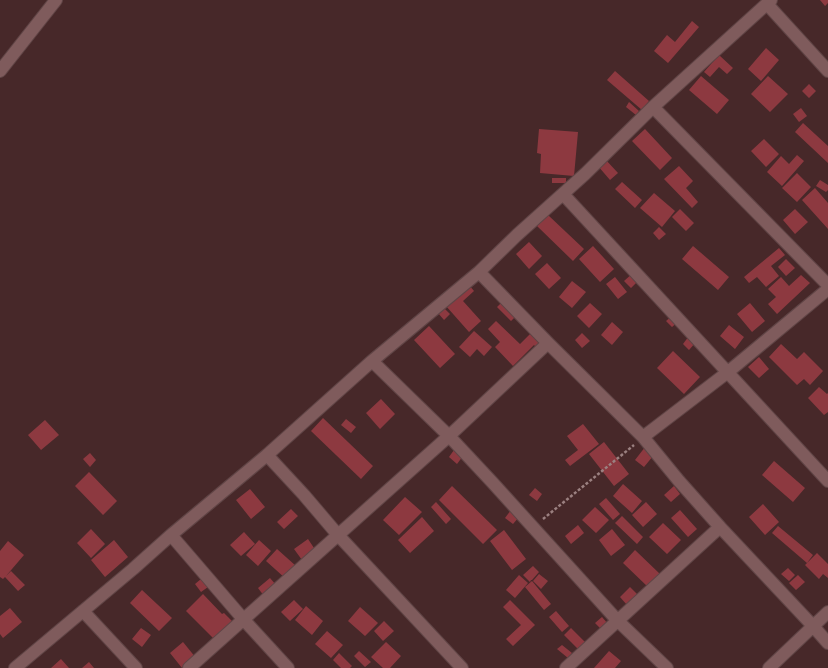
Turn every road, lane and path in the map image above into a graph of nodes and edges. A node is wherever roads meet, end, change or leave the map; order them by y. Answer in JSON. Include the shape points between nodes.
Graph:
{"nodes":[{"id":1,"x":56,"y":0,"type":"edge"},
{"id":2,"x":769,"y":2,"type":"edge"},
{"id":3,"x":0,"y":71,"type":"edge"},
{"id":4,"x":828,"y":71,"type":"edge"},
{"id":5,"x":653,"y":107,"type":"junction"},
{"id":6,"x":564,"y":194,"type":"junction"},
{"id":7,"x":479,"y":272,"type":"junction"},
{"id":8,"x":828,"y":285,"type":"edge"},
{"id":9,"x":828,"y":289,"type":"edge"},
{"id":10,"x":548,"y":343,"type":"junction"},
{"id":11,"x":372,"y":361,"type":"junction"},
{"id":12,"x":728,"y":372,"type":"junction"},
{"id":13,"x":449,"y":436,"type":"junction"},
{"id":14,"x":643,"y":437,"type":"junction"},
{"id":15,"x":267,"y":455,"type":"junction"},
{"id":16,"x":828,"y":481,"type":"edge"},
{"id":17,"x":533,"y":526,"type":"junction"},
{"id":18,"x":720,"y":527,"type":"junction"},
{"id":19,"x":170,"y":535,"type":"junction"},
{"id":20,"x":338,"y":535,"type":"junction"},
{"id":21,"x":83,"y":611,"type":"junction"},
{"id":22,"x":828,"y":612,"type":"edge"},
{"id":23,"x":244,"y":620,"type":"junction"},
{"id":24,"x":617,"y":620,"type":"junction"},
{"id":25,"x":813,"y":626,"type":"junction"},
{"id":26,"x":828,"y":643,"type":"edge"},
{"id":27,"x":15,"y":668,"type":"edge"},
{"id":28,"x":136,"y":668,"type":"edge"},
{"id":29,"x":189,"y":668,"type":"edge"},
{"id":30,"x":288,"y":668,"type":"edge"},
{"id":31,"x":462,"y":668,"type":"edge"},
{"id":32,"x":566,"y":668,"type":"edge"},
{"id":33,"x":667,"y":668,"type":"edge"},
{"id":34,"x":769,"y":668,"type":"edge"}],
"edges":[{"from":1,"to":3,"type":"street"},
{"from":2,"to":4,"type":"street"},
{"from":2,"to":5,"type":"street"},
{"from":5,"to":6,"type":"street"},
{"from":5,"to":8,"type":"street"},
{"from":6,"to":7,"type":"street"},
{"from":6,"to":12,"type":"street"},
{"from":7,"to":10,"type":"street"},
{"from":7,"to":11,"type":"street"},
{"from":9,"to":12,"type":"street"},
{"from":10,"to":13,"type":"street"},
{"from":10,"to":14,"type":"street"},
{"from":11,"to":13,"type":"street"},
{"from":11,"to":15,"type":"street"},
{"from":12,"to":14,"type":"street"},
{"from":12,"to":16,"type":"street"},
{"from":13,"to":17,"type":"street"},
{"from":13,"to":20,"type":"street"},
{"from":14,"to":17,"type":"path"},
{"from":14,"to":18,"type":"street"},
{"from":15,"to":19,"type":"street"},
{"from":15,"to":20,"type":"street"},
{"from":17,"to":24,"type":"street"},
{"from":18,"to":24,"type":"street"},
{"from":18,"to":25,"type":"street"},
{"from":19,"to":21,"type":"street"},
{"from":19,"to":23,"type":"street"},
{"from":20,"to":23,"type":"street"},
{"from":20,"to":31,"type":"street"},
{"from":21,"to":27,"type":"street"},
{"from":21,"to":28,"type":"street"},
{"from":22,"to":25,"type":"street"},
{"from":23,"to":29,"type":"street"},
{"from":23,"to":30,"type":"street"},
{"from":24,"to":32,"type":"street"},
{"from":24,"to":33,"type":"street"},
{"from":25,"to":26,"type":"street"},
{"from":25,"to":34,"type":"street"}]}
